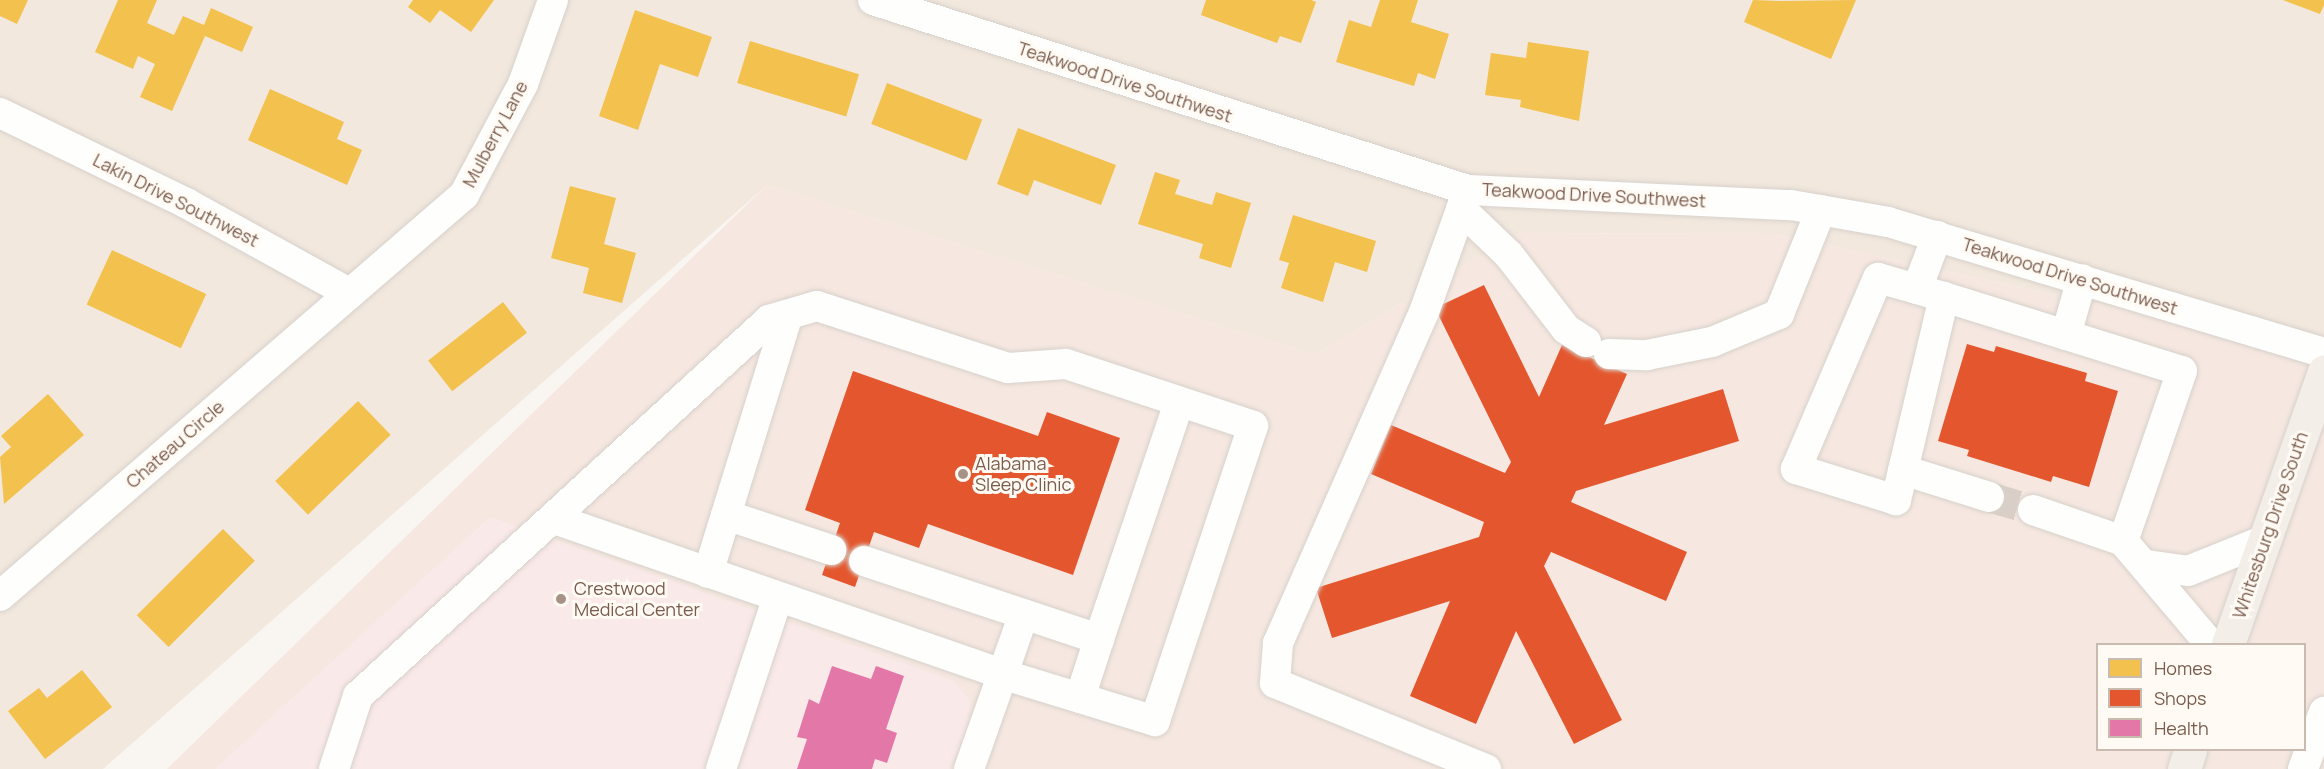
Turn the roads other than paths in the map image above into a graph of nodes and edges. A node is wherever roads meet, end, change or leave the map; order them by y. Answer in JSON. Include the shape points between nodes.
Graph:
{"nodes":[{"id":1,"x":553,"y":0,"type":"edge"},
{"id":2,"x":873,"y":0,"type":"edge"},
{"id":3,"x":0,"y":113,"type":"edge"},
{"id":4,"x":1465,"y":200,"type":"junction"},
{"id":5,"x":1821,"y":210,"type":"junction"},
{"id":6,"x":1937,"y":236,"type":"junction"},
{"id":7,"x":2082,"y":279,"type":"junction"},
{"id":8,"x":349,"y":292,"type":"junction"},
{"id":9,"x":1930,"y":293,"type":"junction"},
{"id":10,"x":788,"y":315,"type":"junction"},
{"id":11,"x":2066,"y":335,"type":"junction"},
{"id":12,"x":2324,"y":353,"type":"edge"},
{"id":13,"x":2324,"y":372,"type":"edge"},
{"id":14,"x":1179,"y":402,"type":"junction"},
{"id":15,"x":1903,"y":470,"type":"junction"},
{"id":16,"x":1989,"y":497,"type":"tunnel mouth"},
{"id":17,"x":2033,"y":510,"type":"tunnel mouth"},
{"id":18,"x":726,"y":515,"type":"junction"},
{"id":19,"x":554,"y":519,"type":"junction"},
{"id":20,"x":2265,"y":540,"type":"junction"},
{"id":21,"x":2123,"y":541,"type":"junction"},
{"id":22,"x":831,"y":550,"type":"dead end"},
{"id":23,"x":864,"y":561,"type":"dead end"},
{"id":24,"x":2147,"y":565,"type":"junction"},
{"id":25,"x":708,"y":573,"type":"junction"},
{"id":26,"x":0,"y":596,"type":"edge"},
{"id":27,"x":778,"y":597,"type":"junction"},
{"id":28,"x":1024,"y":614,"type":"junction"},
{"id":29,"x":1099,"y":639,"type":"junction"},
{"id":30,"x":2208,"y":643,"type":"edge"},
{"id":31,"x":2229,"y":643,"type":"edge"},
{"id":32,"x":1005,"y":675,"type":"junction"},
{"id":33,"x":1080,"y":698,"type":"junction"},
{"id":34,"x":2324,"y":712,"type":"edge"},
{"id":35,"x":2190,"y":751,"type":"edge"},
{"id":36,"x":334,"y":769,"type":"edge"},
{"id":37,"x":721,"y":769,"type":"edge"},
{"id":38,"x":969,"y":769,"type":"edge"},
{"id":39,"x":1486,"y":769,"type":"edge"},
{"id":40,"x":2184,"y":769,"type":"edge"},
{"id":41,"x":2303,"y":769,"type":"edge"}],
"edges":[{"from":1,"to":8,"type":"street","name":"Mulberry Lane","via":[[523,84],[464,195]]},
{"from":2,"to":4,"type":"street","name":"Teakwood Drive Southwest"},
{"from":3,"to":8,"type":"street","name":"Lakin Drive Southwest","via":[[186,202]]},
{"from":4,"to":5,"type":"street","name":"Teakwood Drive Southwest"},
{"from":4,"to":5,"type":"street","via":[[1566,329],[1598,348],[1647,355],[1712,342],[1779,314]]},
{"from":4,"to":39,"type":"street","via":[[1424,312],[1278,643],[1275,683]]},
{"from":5,"to":6,"type":"street","name":"Teakwood Drive Southwest"},
{"from":6,"to":7,"type":"street","name":"Teakwood Drive Southwest"},
{"from":6,"to":9,"type":"street"},
{"from":7,"to":11,"type":"street"},
{"from":7,"to":12,"type":"street","name":"Teakwood Drive Southwest"},
{"from":8,"to":26,"type":"street","name":"Chateau Circle"},
{"from":9,"to":11,"type":"street"},
{"from":9,"to":15,"type":"street"},
{"from":9,"to":15,"type":"street","via":[[1878,278],[1796,469],[1896,500]]},
{"from":10,"to":14,"type":"street","via":[[817,306],[1008,369],[1066,364]]},
{"from":10,"to":18,"type":"street"},
{"from":10,"to":19,"type":"street","via":[[769,320]]},
{"from":11,"to":21,"type":"street","via":[[2182,371]]},
{"from":13,"to":20,"type":"main road","name":"Whitesburg Drive South"},
{"from":14,"to":29,"type":"street"},
{"from":14,"to":33,"type":"street","via":[[1252,426],[1155,721]]},
{"from":15,"to":16,"type":"street"},
{"from":17,"to":21,"type":"street"},
{"from":18,"to":22,"type":"street"},
{"from":18,"to":25,"type":"street"},
{"from":19,"to":25,"type":"street"},
{"from":19,"to":36,"type":"street","via":[[358,696]]},
{"from":20,"to":24,"type":"street","via":[[2188,571]]},
{"from":20,"to":31,"type":"main road","name":"Whitesburg Drive South"},
{"from":21,"to":24,"type":"street"},
{"from":23,"to":28,"type":"street"},
{"from":24,"to":30,"type":"street"},
{"from":25,"to":27,"type":"street"},
{"from":27,"to":32,"type":"street"},
{"from":27,"to":37,"type":"street"},
{"from":28,"to":29,"type":"street"},
{"from":28,"to":32,"type":"street"},
{"from":29,"to":33,"type":"street"},
{"from":32,"to":33,"type":"street"},
{"from":32,"to":38,"type":"street"},
{"from":34,"to":41,"type":"street"},
{"from":35,"to":40,"type":"main road"}]}
